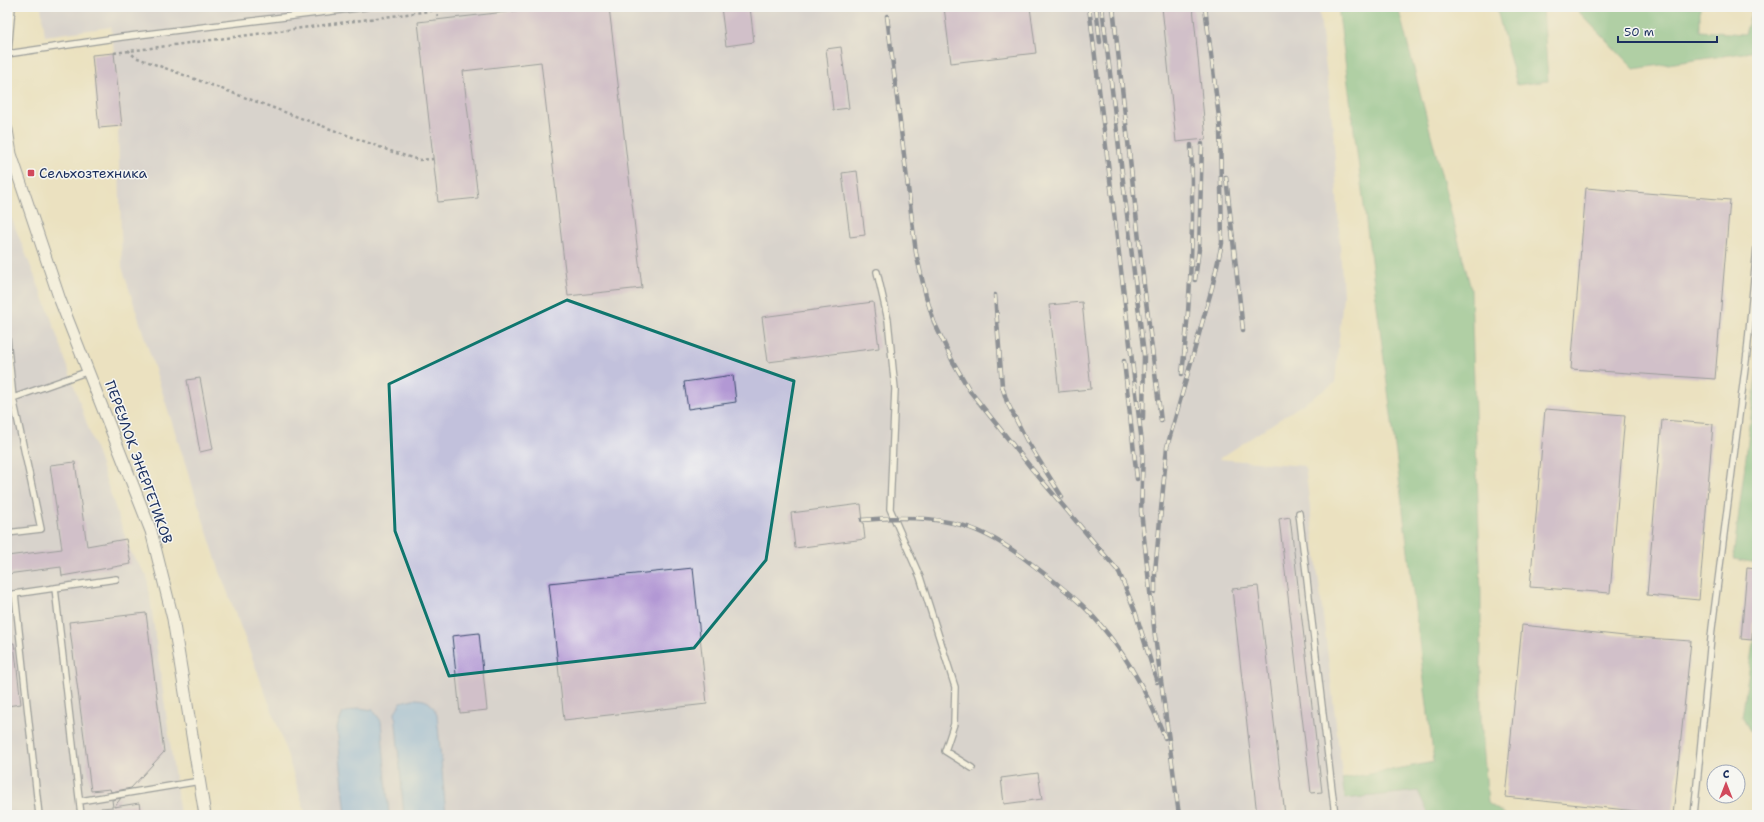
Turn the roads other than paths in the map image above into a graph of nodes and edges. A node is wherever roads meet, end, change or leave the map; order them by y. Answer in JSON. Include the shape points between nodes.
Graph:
{"nodes":[{"id":1,"x":12,"y":7,"type":"edge"},
{"id":2,"x":366,"y":7,"type":"edge"},
{"id":3,"x":8,"y":54,"type":"edge"},
{"id":4,"x":7,"y":130,"type":"edge"},
{"id":5,"x":1757,"y":247,"type":"edge"},
{"id":6,"x":876,"y":272,"type":"dead end"},
{"id":7,"x":7,"y":338,"type":"edge"},
{"id":8,"x":89,"y":371,"type":"junction"},
{"id":9,"x":10,"y":398,"type":"edge"},
{"id":10,"x":1299,"y":513,"type":"dead end"},
{"id":11,"x":7,"y":533,"type":"edge"},
{"id":12,"x":116,"y":579,"type":"dead end"},
{"id":13,"x":55,"y":588,"type":"junction"},
{"id":14,"x":15,"y":594,"type":"junction"},
{"id":15,"x":7,"y":595,"type":"edge"},
{"id":16,"x":972,"y":768,"type":"dead end"},
{"id":17,"x":200,"y":782,"type":"junction"},
{"id":18,"x":80,"y":801,"type":"junction"},
{"id":19,"x":39,"y":815,"type":"edge"},
{"id":20,"x":81,"y":815,"type":"edge"},
{"id":21,"x":205,"y":815,"type":"edge"},
{"id":22,"x":1334,"y":815,"type":"edge"},
{"id":23,"x":1694,"y":815,"type":"edge"}],
"edges":[{"from":1,"to":3,"type":"lane"},
{"from":2,"to":3,"type":"lane","via":[[122,37]]},
{"from":4,"to":8,"type":"street","name":"ПЕРЕУЛОК ЭНЕРГЕТИКОВ","via":[[11,154],[60,300]]},
{"from":5,"to":23,"type":"lane","via":[[1747,352],[1712,628]]},
{"from":6,"to":16,"type":"lane","via":[[888,320],[895,389],[890,509],[920,578],[955,686],[954,724],[945,751]]},
{"from":7,"to":9,"type":"lane"},
{"from":8,"to":9,"type":"lane"},
{"from":8,"to":17,"type":"street","name":"ПЕРЕУЛОК ЭНЕРГЕТИКОВ","via":[[152,531],[173,618]]},
{"from":9,"to":11,"type":"lane","via":[[41,529]]},
{"from":10,"to":22,"type":"lane"},
{"from":12,"to":13,"type":"lane"},
{"from":13,"to":14,"type":"lane"},
{"from":13,"to":18,"type":"lane"},
{"from":14,"to":15,"type":"lane"},
{"from":14,"to":19,"type":"lane"},
{"from":17,"to":18,"type":"lane"},
{"from":17,"to":21,"type":"street","name":"ПЕРЕУЛОК ЭНЕРГЕТИКОВ"},
{"from":18,"to":20,"type":"lane"}]}
